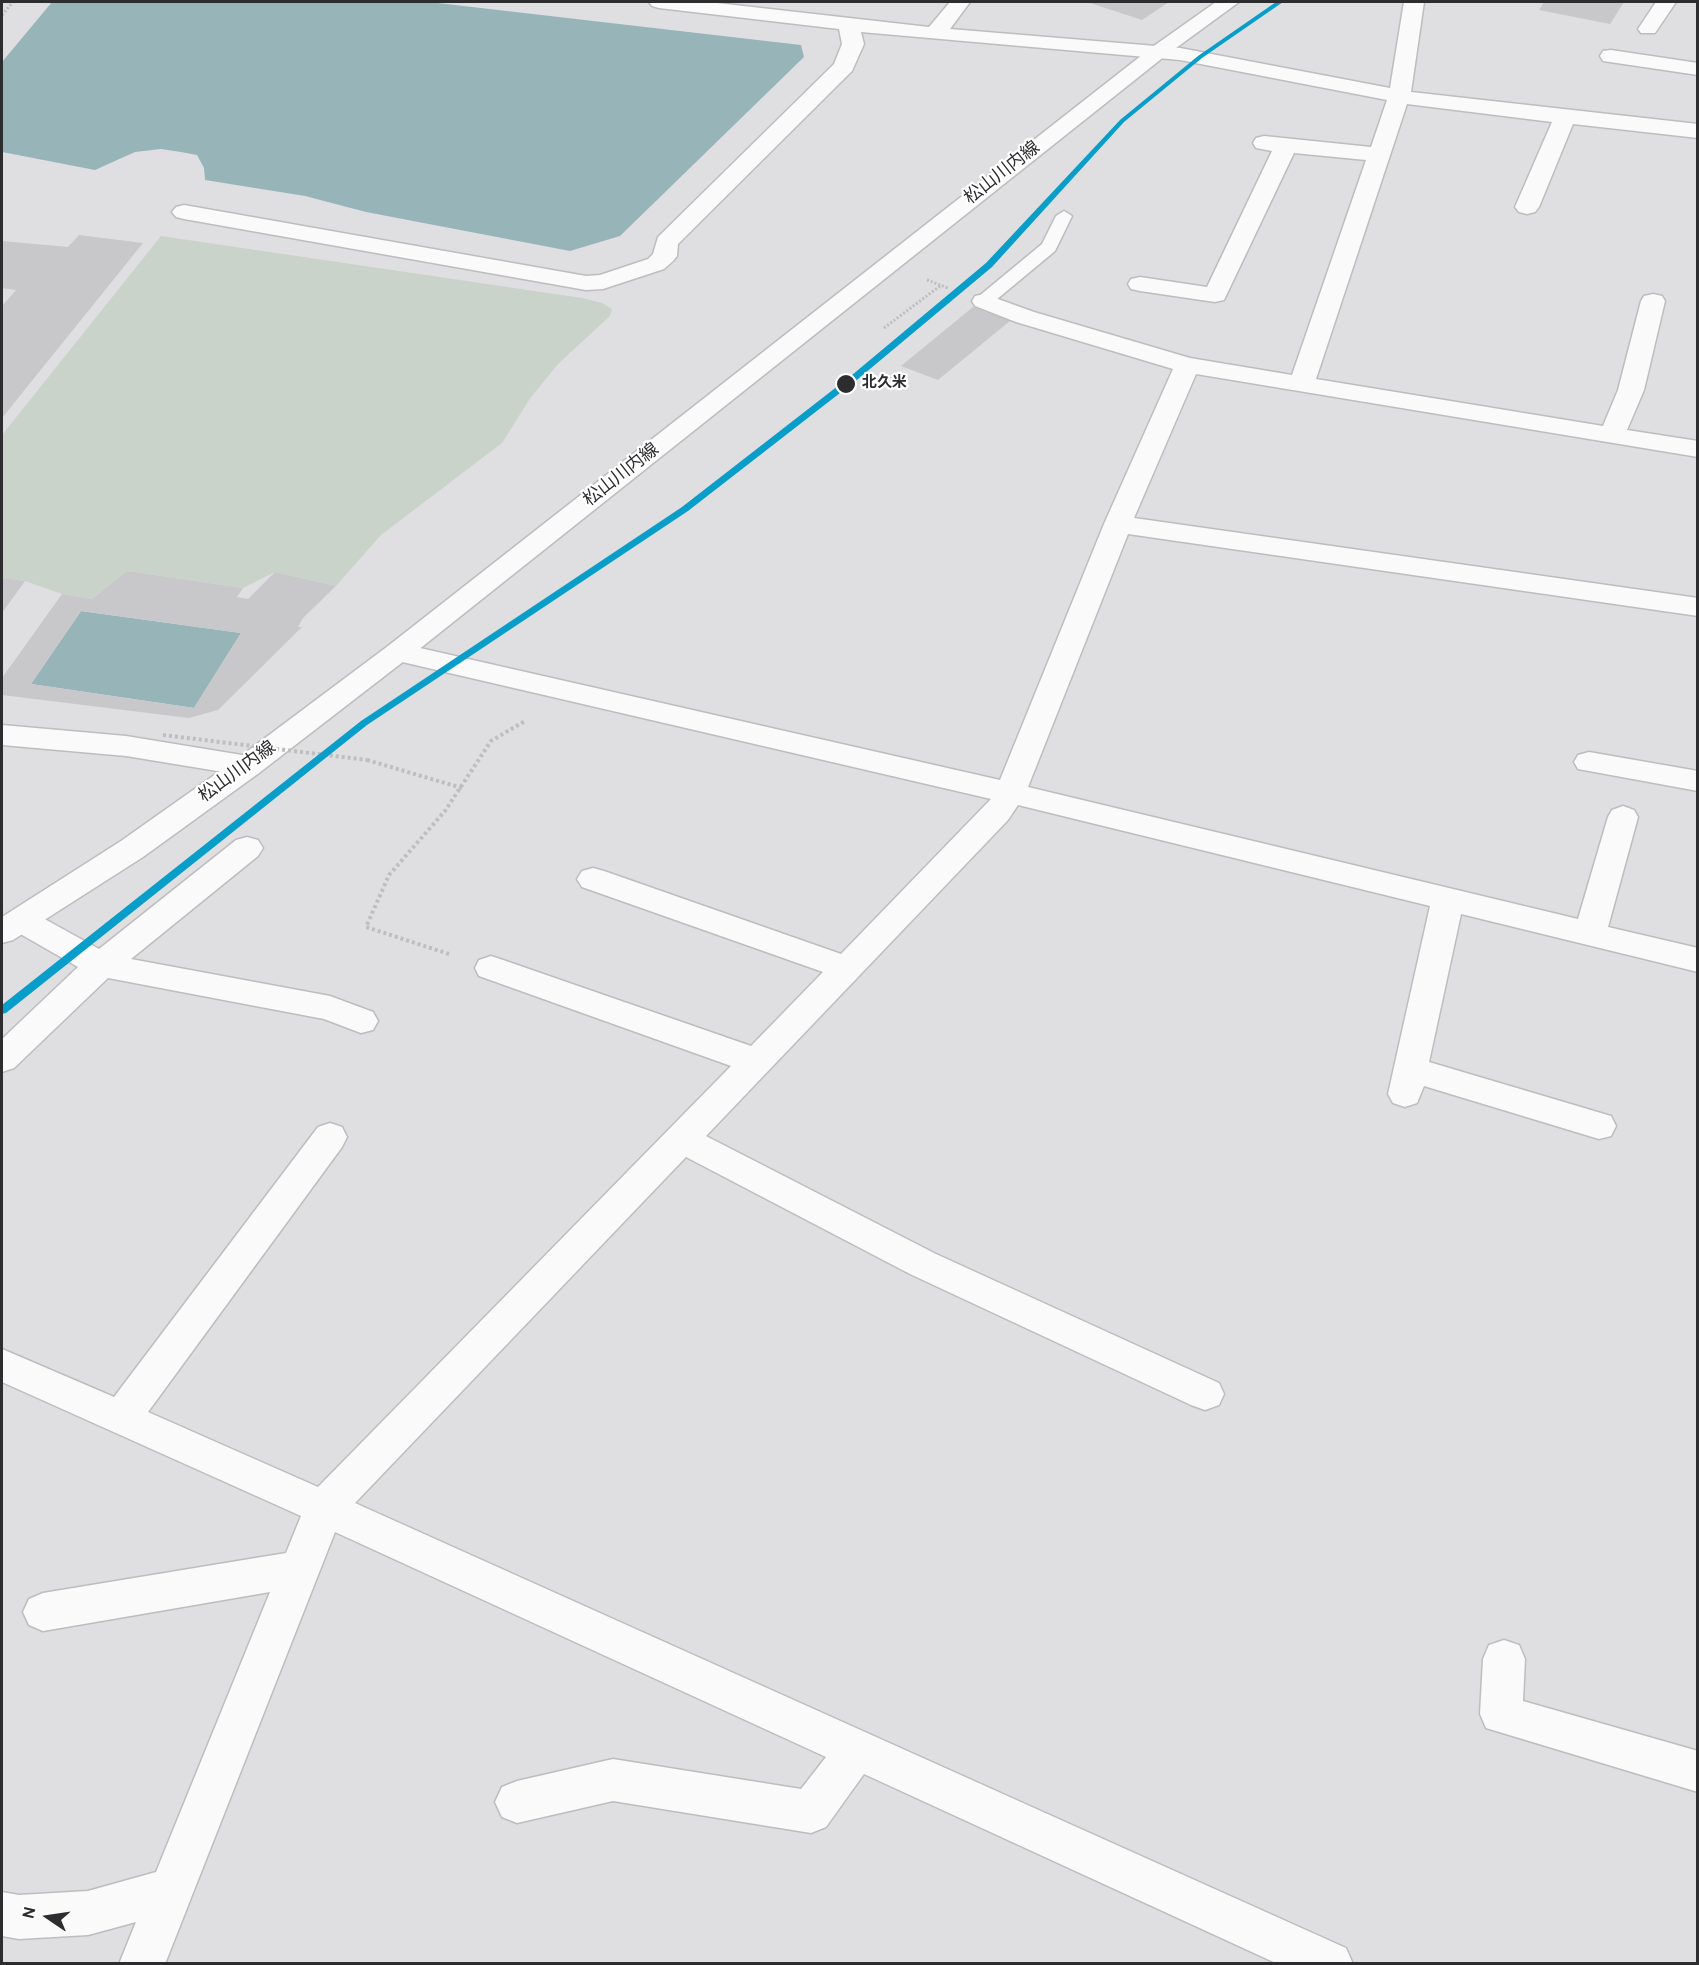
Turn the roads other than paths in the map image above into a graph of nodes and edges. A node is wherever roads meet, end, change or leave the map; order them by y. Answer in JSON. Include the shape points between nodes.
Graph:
{"nodes":[{"id":1,"x":659,"y":2,"type":"edge"},
{"id":2,"x":960,"y":2,"type":"edge"},
{"id":3,"x":1229,"y":2,"type":"edge"},
{"id":4,"x":1414,"y":2,"type":"edge"},
{"id":5,"x":1666,"y":2,"type":"edge"},
{"id":6,"x":849,"y":25,"type":"junction"},
{"id":7,"x":1648,"y":29,"type":"dead end"},
{"id":8,"x":935,"y":34,"type":"junction"},
{"id":9,"x":1158,"y":52,"type":"junction"},
{"id":10,"x":1611,"y":56,"type":"dead end"},
{"id":11,"x":1698,"y":69,"type":"edge"},
{"id":12,"x":1399,"y":96,"type":"junction"},
{"id":13,"x":1564,"y":117,"type":"junction"},
{"id":14,"x":1698,"y":132,"type":"edge"},
{"id":15,"x":1379,"y":155,"type":"junction"},
{"id":16,"x":1527,"y":207,"type":"dead end"},
{"id":17,"x":184,"y":212,"type":"dead end"},
{"id":18,"x":1065,"y":216,"type":"dead end"},
{"id":19,"x":1140,"y":284,"type":"dead end"},
{"id":20,"x":984,"y":301,"type":"joint"},
{"id":21,"x":1653,"y":301,"type":"dead end"},
{"id":22,"x":1187,"y":365,"type":"junction"},
{"id":23,"x":1302,"y":384,"type":"junction"},
{"id":24,"x":1612,"y":435,"type":"junction"},
{"id":25,"x":1698,"y":449,"type":"edge"},
{"id":26,"x":1118,"y":524,"type":"junction"},
{"id":27,"x":1698,"y":607,"type":"edge"},
{"id":28,"x":398,"y":652,"type":"junction"},
{"id":29,"x":2,"y":735,"type":"edge"},
{"id":30,"x":1588,"y":762,"type":"dead end"},
{"id":31,"x":248,"y":766,"type":"junction"},
{"id":32,"x":1698,"y":782,"type":"edge"},
{"id":33,"x":1010,"y":793,"type":"junction"},
{"id":34,"x":1623,"y":817,"type":"dead end"},
{"id":35,"x":247,"y":848,"type":"dead end"},
{"id":36,"x":593,"y":879,"type":"dead end"},
{"id":37,"x":1448,"y":899,"type":"junction"},
{"id":38,"x":11,"y":926,"type":"edge"},
{"id":39,"x":1590,"y":934,"type":"junction"},
{"id":40,"x":1698,"y":960,"type":"edge"},
{"id":41,"x":101,"y":965,"type":"junction"},
{"id":42,"x":491,"y":968,"type":"road end"},
{"id":43,"x":846,"y":969,"type":"junction"},
{"id":44,"x":361,"y":1021,"type":"dead end"},
{"id":45,"x":2,"y":1059,"type":"edge"},
{"id":46,"x":756,"y":1062,"type":"junction"},
{"id":47,"x":1599,"y":1126,"type":"dead end"},
{"id":48,"x":330,"y":1137,"type":"dead end"},
{"id":49,"x":681,"y":1139,"type":"junction"},
{"id":50,"x":5,"y":1378,"type":"edge"},
{"id":51,"x":1205,"y":1394,"type":"dead end"},
{"id":52,"x":122,"y":1417,"type":"junction"},
{"id":53,"x":324,"y":1508,"type":"junction"},
{"id":54,"x":300,"y":1569,"type":"junction"},
{"id":55,"x":44,"y":1612,"type":"dead end"},
{"id":56,"x":1504,"y":1659,"type":"dead end"},
{"id":57,"x":857,"y":1749,"type":"junction"},
{"id":58,"x":1698,"y":1772,"type":"edge"},
{"id":59,"x":517,"y":1802,"type":"dead end"},
{"id":60,"x":172,"y":1890,"type":"junction"},
{"id":61,"x":2,"y":1914,"type":"edge"},
{"id":62,"x":142,"y":1964,"type":"edge"},
{"id":63,"x":1330,"y":1964,"type":"edge"}],
"edges":[{"from":1,"to":6,"type":"street"},
{"from":2,"to":8,"type":"street"},
{"from":3,"to":9,"type":"street","name":"松山川内線"},
{"from":4,"to":12,"type":"street"},
{"from":5,"to":7,"type":"street"},
{"from":6,"to":8,"type":"street"},
{"from":6,"to":17,"type":"street","via":[[853,44],[844,66],[666,242],[664,256],[656,264],[603,282],[586,283]]},
{"from":8,"to":9,"type":"street"},
{"from":9,"to":12,"type":"street"},
{"from":9,"to":28,"type":"street","name":"松山川内線"},
{"from":10,"to":11,"type":"street"},
{"from":12,"to":13,"type":"street"},
{"from":12,"to":15,"type":"street"},
{"from":13,"to":14,"type":"street"},
{"from":13,"to":16,"type":"street"},
{"from":15,"to":19,"type":"street","via":[[1274,144],[1215,295]]},
{"from":15,"to":23,"type":"street"},
{"from":18,"to":20,"type":"lane","via":[[1049,247]]},
{"from":20,"to":22,"type":"street"},
{"from":21,"to":24,"type":"street","via":[[1631,390]]},
{"from":22,"to":23,"type":"street"},
{"from":22,"to":26,"type":"street"},
{"from":23,"to":24,"type":"street"},
{"from":24,"to":25,"type":"street"},
{"from":26,"to":27,"type":"street"},
{"from":26,"to":33,"type":"street"},
{"from":28,"to":31,"type":"street","name":"松山川内線"},
{"from":28,"to":33,"type":"street"},
{"from":29,"to":31,"type":"street","via":[[126,746]]},
{"from":30,"to":32,"type":"street"},
{"from":31,"to":38,"type":"street","name":"松山川内線","via":[[132,849]]},
{"from":33,"to":37,"type":"street"},
{"from":33,"to":43,"type":"street","via":[[997,813]]},
{"from":34,"to":39,"type":"street"},
{"from":35,"to":41,"type":"street"},
{"from":36,"to":43,"type":"street"},
{"from":37,"to":39,"type":"street"},
{"from":37,"to":47,"type":"street","via":[[1407,1082]]},
{"from":38,"to":41,"type":"street"},
{"from":39,"to":40,"type":"street"},
{"from":41,"to":44,"type":"street","via":[[330,1008]]},
{"from":41,"to":45,"type":"street"},
{"from":42,"to":46,"type":"street"},
{"from":43,"to":46,"type":"street"},
{"from":46,"to":49,"type":"street"},
{"from":48,"to":52,"type":"street"},
{"from":49,"to":51,"type":"street","via":[[923,1264]]},
{"from":49,"to":53,"type":"street"},
{"from":50,"to":52,"type":"street"},
{"from":52,"to":53,"type":"street"},
{"from":53,"to":54,"type":"street"},
{"from":53,"to":57,"type":"street"},
{"from":54,"to":55,"type":"street"},
{"from":54,"to":60,"type":"street"},
{"from":56,"to":58,"type":"street","via":[[1501,1714]]},
{"from":57,"to":59,"type":"street","via":[[812,1812],[613,1780]]},
{"from":57,"to":63,"type":"street"},
{"from":60,"to":61,"type":"street","via":[[88,1913],[19,1917]]},
{"from":60,"to":62,"type":"street"}]}
